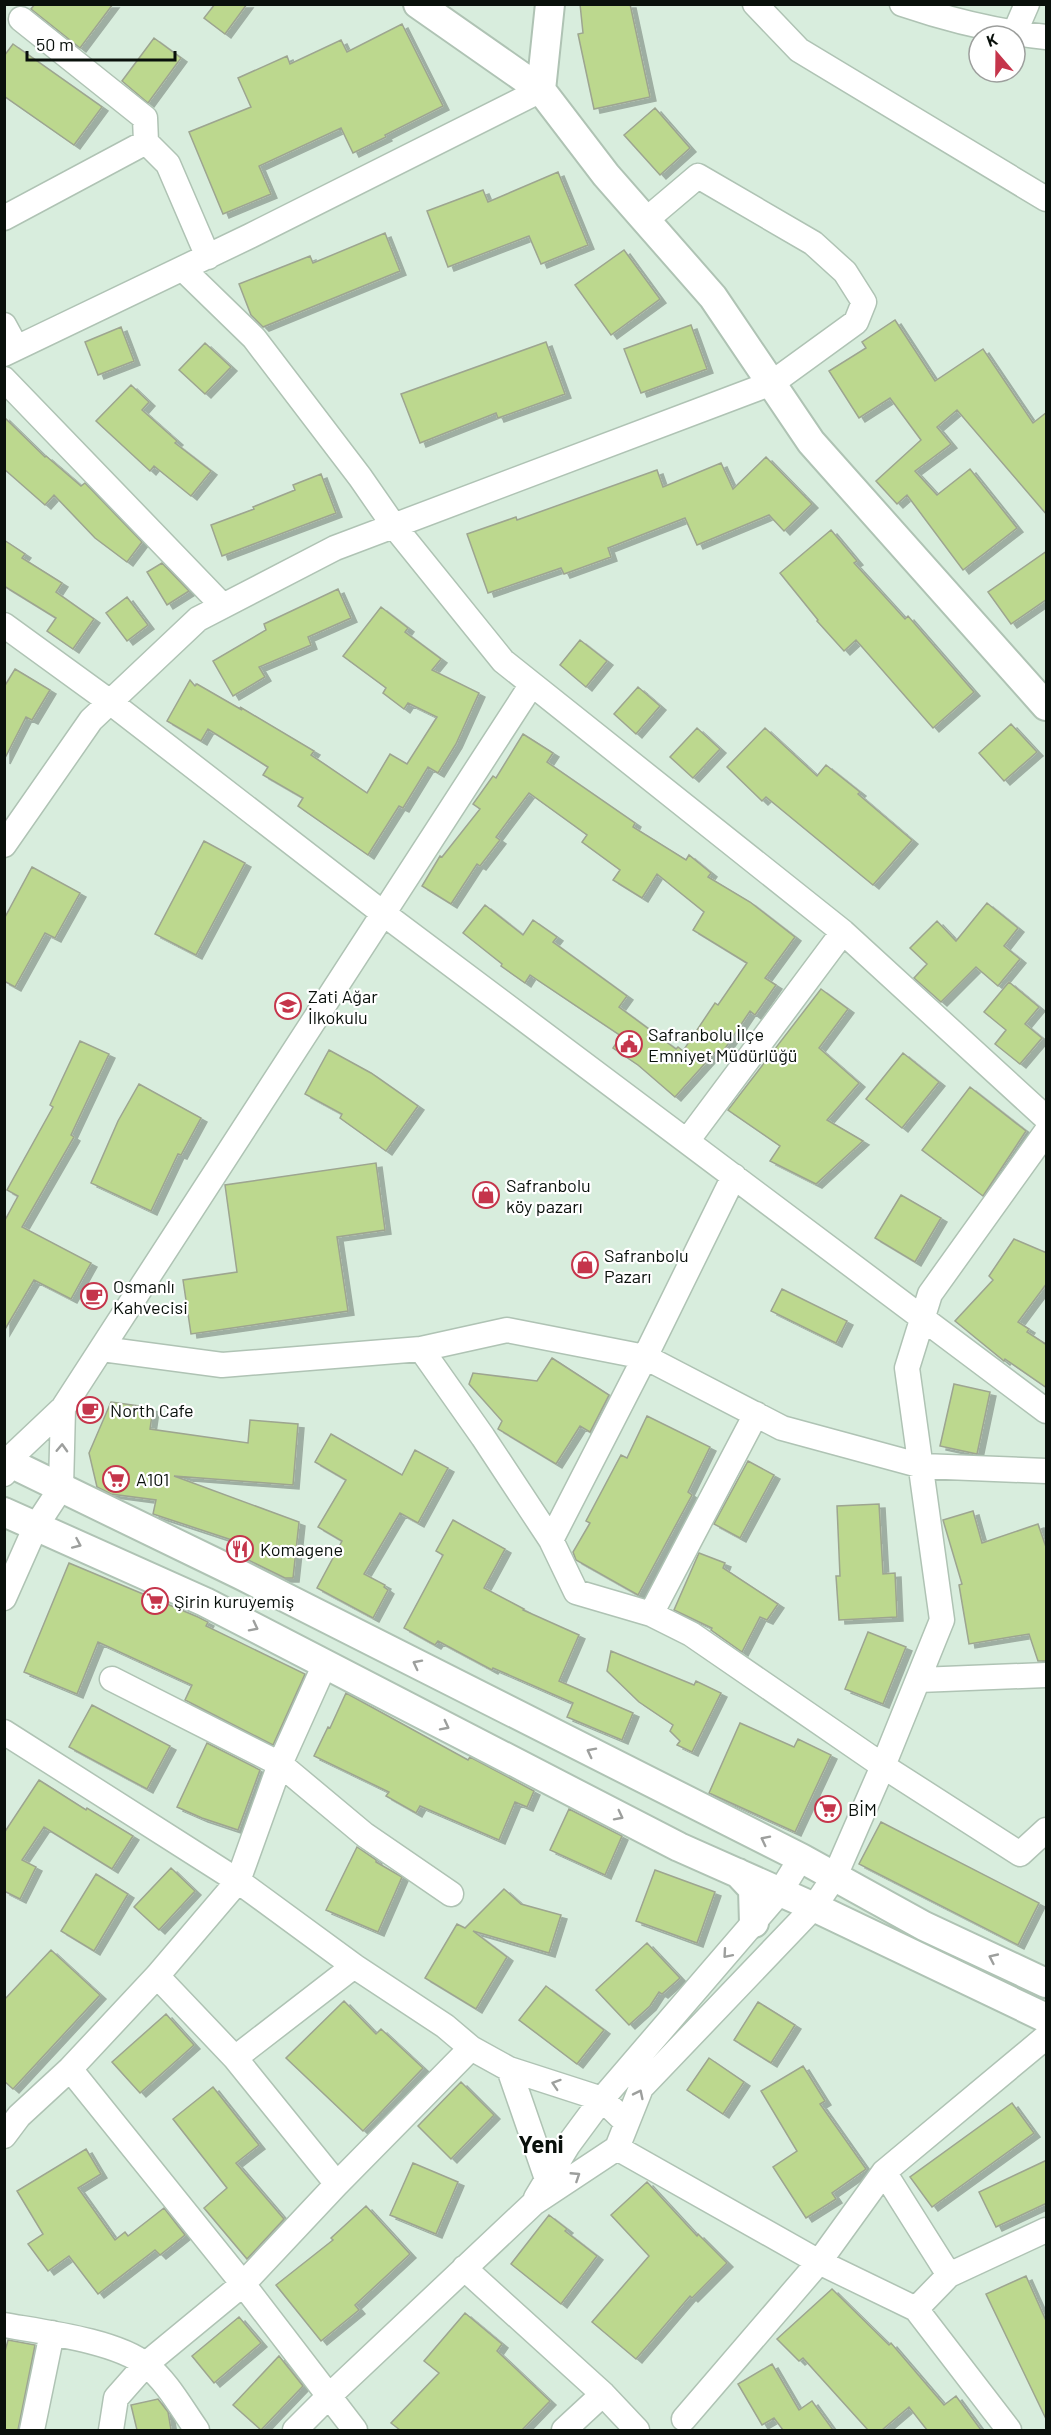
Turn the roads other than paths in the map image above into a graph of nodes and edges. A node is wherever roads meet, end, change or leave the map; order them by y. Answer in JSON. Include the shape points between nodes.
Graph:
{"nodes":[{"id":1,"x":418,"y":4,"type":"edge"},
{"id":2,"x":550,"y":4,"type":"edge"},
{"id":3,"x":755,"y":4,"type":"edge"},
{"id":4,"x":902,"y":4,"type":"edge"},
{"id":5,"x":1027,"y":4,"type":"edge"},
{"id":6,"x":21,"y":19,"type":"dead end"},
{"id":7,"x":973,"y":24,"type":"edge"},
{"id":8,"x":1018,"y":24,"type":"edge"},
{"id":9,"x":1027,"y":35,"type":"edge"},
{"id":10,"x":1047,"y":37,"type":"edge"},
{"id":11,"x":541,"y":90,"type":"junction"},
{"id":12,"x":146,"y":142,"type":"junction"},
{"id":13,"x":1047,"y":199,"type":"edge"},
{"id":14,"x":4,"y":218,"type":"edge"},
{"id":15,"x":646,"y":220,"type":"junction"},
{"id":16,"x":208,"y":256,"type":"junction"},
{"id":17,"x":183,"y":269,"type":"junction"},
{"id":18,"x":4,"y":325,"type":"edge"},
{"id":19,"x":10,"y":350,"type":"edge"},
{"id":20,"x":4,"y":379,"type":"edge"},
{"id":21,"x":772,"y":383,"type":"junction"},
{"id":22,"x":394,"y":526,"type":"junction"},
{"id":23,"x":223,"y":606,"type":"junction"},
{"id":24,"x":4,"y":625,"type":"edge"},
{"id":25,"x":532,"y":684,"type":"junction"},
{"id":26,"x":110,"y":702,"type":"junction"},
{"id":27,"x":1047,"y":705,"type":"edge"},
{"id":28,"x":4,"y":846,"type":"edge"},
{"id":29,"x":384,"y":914,"type":"junction"},
{"id":30,"x":843,"y":932,"type":"junction"},
{"id":31,"x":1047,"y":1118,"type":"edge"},
{"id":32,"x":1047,"y":1132,"type":"edge"},
{"id":33,"x":687,"y":1141,"type":"junction"},
{"id":34,"x":734,"y":1176,"type":"junction"},
{"id":35,"x":923,"y":1317,"type":"junction"},
{"id":36,"x":102,"y":1349,"type":"junction"},
{"id":37,"x":421,"y":1349,"type":"junction"},
{"id":38,"x":645,"y":1357,"type":"junction"},
{"id":39,"x":63,"y":1408,"type":"junction"},
{"id":40,"x":1047,"y":1411,"type":"edge"},
{"id":41,"x":756,"y":1414,"type":"junction"},
{"id":42,"x":5,"y":1465,"type":"edge"},
{"id":43,"x":922,"y":1466,"type":"junction"},
{"id":44,"x":1047,"y":1471,"type":"edge"},
{"id":45,"x":61,"y":1488,"type":"junction"},
{"id":46,"x":4,"y":1512,"type":"edge"},
{"id":47,"x":36,"y":1526,"type":"junction"},
{"id":48,"x":550,"y":1540,"type":"junction"},
{"id":49,"x":4,"y":1598,"type":"edge"},
{"id":50,"x":651,"y":1614,"type":"junction"},
{"id":51,"x":325,"y":1664,"type":"junction"},
{"id":52,"x":1047,"y":1675,"type":"edge"},
{"id":53,"x":112,"y":1679,"type":"dead end"},
{"id":54,"x":919,"y":1680,"type":"junction"},
{"id":55,"x":4,"y":1732,"type":"edge"},
{"id":56,"x":280,"y":1764,"type":"junction"},
{"id":57,"x":883,"y":1766,"type":"junction"},
{"id":58,"x":1047,"y":1830,"type":"edge"},
{"id":59,"x":801,"y":1858,"type":"junction"},
{"id":60,"x":738,"y":1873,"type":"junction"},
{"id":61,"x":835,"y":1876,"type":"junction"},
{"id":62,"x":238,"y":1881,"type":"junction"},
{"id":63,"x":780,"y":1892,"type":"junction"},
{"id":64,"x":451,"y":1894,"type":"dead end"},
{"id":65,"x":814,"y":1907,"type":"junction"},
{"id":66,"x":754,"y":1923,"type":"junction"},
{"id":67,"x":354,"y":1966,"type":"junction"},
{"id":68,"x":158,"y":1976,"type":"junction"},
{"id":69,"x":1047,"y":1983,"type":"edge"},
{"id":70,"x":1047,"y":2018,"type":"edge"},
{"id":71,"x":1047,"y":2037,"type":"edge"},
{"id":72,"x":471,"y":2048,"type":"junction"},
{"id":73,"x":235,"y":2058,"type":"junction"},
{"id":74,"x":69,"y":2069,"type":"junction"},
{"id":75,"x":509,"y":2069,"type":"junction"},
{"id":76,"x":602,"y":2098,"type":"junction"},
{"id":77,"x":627,"y":2123,"type":"junction"},
{"id":78,"x":4,"y":2136,"type":"edge"},
{"id":79,"x":617,"y":2148,"type":"junction"},
{"id":80,"x":884,"y":2172,"type":"junction"},
{"id":81,"x":547,"y":2179,"type":"junction"},
{"id":82,"x":337,"y":2184,"type":"junction"},
{"id":83,"x":533,"y":2204,"type":"junction"},
{"id":84,"x":1047,"y":2230,"type":"edge"},
{"id":85,"x":819,"y":2262,"type":"junction"},
{"id":86,"x":464,"y":2268,"type":"junction"},
{"id":87,"x":949,"y":2276,"type":"junction"},
{"id":88,"x":243,"y":2284,"type":"junction"},
{"id":89,"x":916,"y":2309,"type":"junction"},
{"id":90,"x":4,"y":2325,"type":"edge"},
{"id":91,"x":52,"y":2333,"type":"junction"},
{"id":92,"x":146,"y":2364,"type":"junction"},
{"id":93,"x":603,"y":2394,"type":"junction"},
{"id":94,"x":328,"y":2397,"type":"junction"},
{"id":95,"x":684,"y":2427,"type":"edge"},
{"id":96,"x":33,"y":2430,"type":"edge"},
{"id":97,"x":111,"y":2430,"type":"edge"},
{"id":98,"x":197,"y":2430,"type":"edge"},
{"id":99,"x":295,"y":2430,"type":"edge"},
{"id":100,"x":355,"y":2430,"type":"edge"},
{"id":101,"x":564,"y":2430,"type":"edge"},
{"id":102,"x":637,"y":2430,"type":"edge"},
{"id":103,"x":1009,"y":2430,"type":"edge"}],
"edges":[{"from":1,"to":11,"type":"street"},
{"from":2,"to":11,"type":"street"},
{"from":3,"to":13,"type":"street","via":[[799,50]]},
{"from":4,"to":7,"type":"street"},
{"from":5,"to":8,"type":"street"},
{"from":6,"to":12,"type":"street","via":[[145,118]]},
{"from":9,"to":10,"type":"street"},
{"from":11,"to":15,"type":"street"},
{"from":11,"to":16,"type":"street"},
{"from":12,"to":14,"type":"street"},
{"from":12,"to":16,"type":"street","via":[[168,164]]},
{"from":15,"to":21,"type":"street","via":[[713,297]]},
{"from":15,"to":21,"type":"street","via":[[698,176],[813,243],[845,272],[864,302],[855,322]]},
{"from":16,"to":17,"type":"street"},
{"from":17,"to":19,"type":"street"},
{"from":17,"to":22,"type":"street","via":[[254,338]]},
{"from":18,"to":19,"type":"street"},
{"from":20,"to":23,"type":"street"},
{"from":21,"to":22,"type":"street"},
{"from":21,"to":27,"type":"street","via":[[811,442]]},
{"from":22,"to":23,"type":"street","via":[[335,548]]},
{"from":22,"to":25,"type":"street","via":[[503,661]]},
{"from":23,"to":26,"type":"street","via":[[198,619]]},
{"from":24,"to":26,"type":"street"},
{"from":25,"to":29,"type":"street"},
{"from":25,"to":30,"type":"street"},
{"from":26,"to":28,"type":"street","via":[[91,720]]},
{"from":26,"to":29,"type":"street"},
{"from":29,"to":33,"type":"street"},
{"from":29,"to":36,"type":"street"},
{"from":30,"to":31,"type":"street"},
{"from":30,"to":33,"type":"street"},
{"from":32,"to":35,"type":"street","via":[[930,1294]]},
{"from":33,"to":34,"type":"street"},
{"from":34,"to":35,"type":"street"},
{"from":34,"to":38,"type":"street"},
{"from":35,"to":40,"type":"street"},
{"from":35,"to":43,"type":"street","via":[[908,1368]]},
{"from":36,"to":37,"type":"street","via":[[222,1365]]},
{"from":36,"to":39,"type":"street"},
{"from":37,"to":38,"type":"street","via":[[507,1330]]},
{"from":37,"to":48,"type":"street"},
{"from":38,"to":41,"type":"street"},
{"from":38,"to":48,"type":"street"},
{"from":39,"to":42,"type":"street"},
{"from":45,"to":39,"type":"street","one_way":true},
{"from":41,"to":43,"type":"street","via":[[782,1428]]},
{"from":41,"to":50,"type":"street"},
{"from":42,"to":45,"type":"street"},
{"from":43,"to":44,"type":"street"},
{"from":43,"to":54,"type":"street","via":[[942,1620]]},
{"from":45,"to":47,"type":"street"},
{"from":59,"to":45,"type":"street","one_way":true},
{"from":46,"to":47,"type":"street"},
{"from":47,"to":49,"type":"street"},
{"from":47,"to":51,"type":"street","one_way":true,"via":[[205,1602]]},
{"from":48,"to":50,"type":"street","via":[[576,1592]]},
{"from":50,"to":57,"type":"street","via":[[691,1634]]},
{"from":51,"to":56,"type":"street"},
{"from":51,"to":60,"type":"street","one_way":true,"via":[[679,1847]]},
{"from":52,"to":54,"type":"street"},
{"from":53,"to":56,"type":"street"},
{"from":54,"to":57,"type":"street"},
{"from":55,"to":62,"type":"street"},
{"from":56,"to":62,"type":"street"},
{"from":56,"to":64,"type":"street","via":[[365,1835]]},
{"from":57,"to":58,"type":"street","via":[[1020,1854]]},
{"from":57,"to":61,"type":"street"},
{"from":59,"to":61,"type":"street"},
{"from":59,"to":63,"type":"street"},
{"from":60,"to":63,"type":"street"},
{"from":60,"to":66,"type":"street","via":[[753,1889]]},
{"from":61,"to":65,"type":"street"},
{"from":69,"to":61,"type":"street","one_way":true,"via":[[924,1926]]},
{"from":62,"to":67,"type":"street"},
{"from":62,"to":68,"type":"street"},
{"from":63,"to":65,"type":"street"},
{"from":63,"to":66,"type":"street"},
{"from":65,"to":70,"type":"street"},
{"from":77,"to":65,"type":"street","one_way":true,"via":[[641,2088]]},
{"from":66,"to":76,"type":"street","one_way":true},
{"from":67,"to":72,"type":"street","via":[[445,2026]]},
{"from":67,"to":73,"type":"street"},
{"from":68,"to":73,"type":"street"},
{"from":68,"to":74,"type":"street"},
{"from":71,"to":80,"type":"street"},
{"from":72,"to":75,"type":"street"},
{"from":72,"to":82,"type":"street"},
{"from":73,"to":82,"type":"street"},
{"from":74,"to":78,"type":"street","via":[[19,2116]]},
{"from":74,"to":88,"type":"street"},
{"from":76,"to":75,"type":"street","one_way":true},
{"from":75,"to":81,"type":"street"},
{"from":76,"to":77,"type":"street"},
{"from":76,"to":81,"type":"street"},
{"from":77,"to":79,"type":"street"},
{"from":83,"to":79,"type":"street","one_way":true},
{"from":79,"to":85,"type":"street"},
{"from":80,"to":85,"type":"street"},
{"from":80,"to":87,"type":"street"},
{"from":81,"to":83,"type":"street"},
{"from":82,"to":88,"type":"street"},
{"from":83,"to":86,"type":"street"},
{"from":84,"to":87,"type":"street"},
{"from":85,"to":89,"type":"street"},
{"from":85,"to":95,"type":"street"},
{"from":86,"to":93,"type":"street"},
{"from":86,"to":94,"type":"street"},
{"from":87,"to":89,"type":"street"},
{"from":88,"to":92,"type":"street"},
{"from":88,"to":94,"type":"street"},
{"from":89,"to":103,"type":"street"},
{"from":90,"to":91,"type":"street"},
{"from":91,"to":92,"type":"street","via":[[115,2349]]},
{"from":91,"to":96,"type":"street"},
{"from":92,"to":97,"type":"street","via":[[116,2398]]},
{"from":92,"to":98,"type":"street"},
{"from":93,"to":101,"type":"street"},
{"from":93,"to":102,"type":"street"},
{"from":94,"to":99,"type":"street"},
{"from":94,"to":100,"type":"street"}]}
